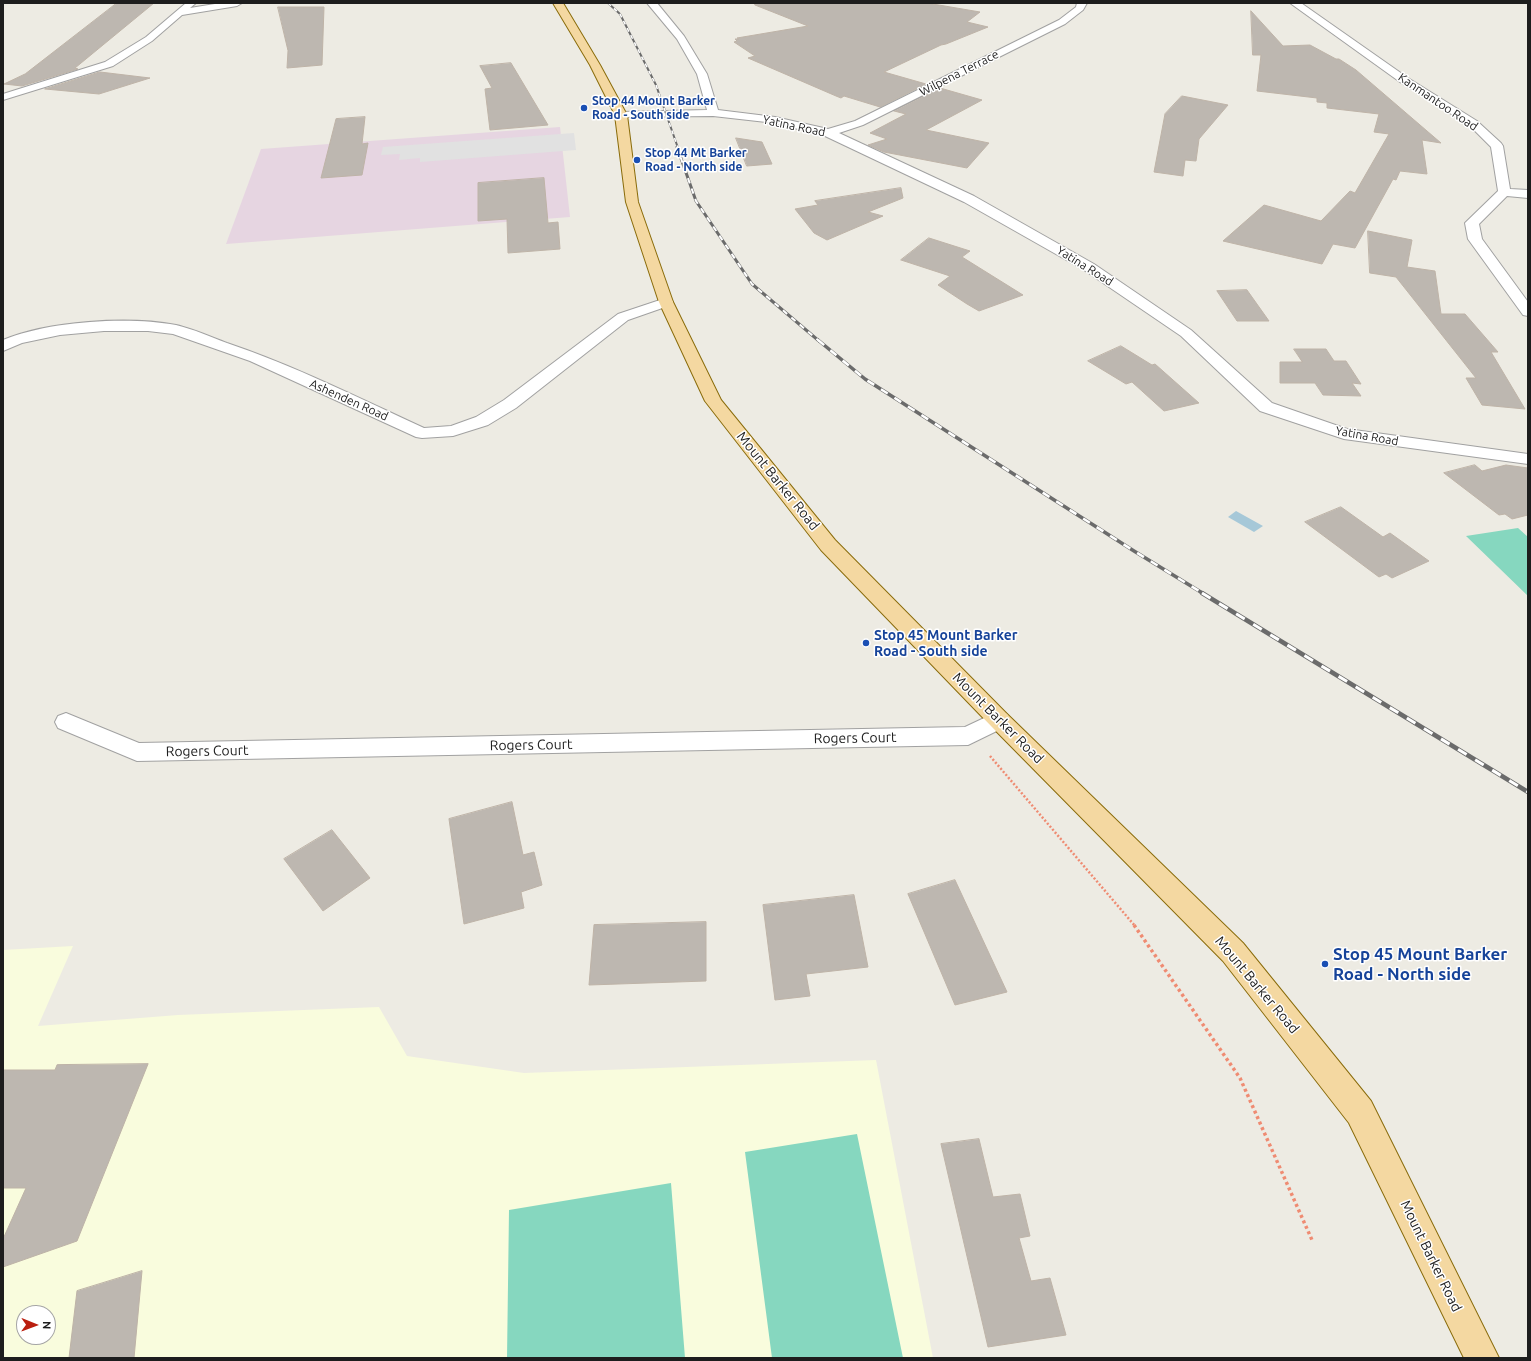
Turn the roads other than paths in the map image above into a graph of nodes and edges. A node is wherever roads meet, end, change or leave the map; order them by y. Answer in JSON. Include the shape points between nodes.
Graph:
{"nodes":[{"id":1,"x":192,"y":3,"type":"edge"},
{"id":2,"x":237,"y":3,"type":"edge"},
{"id":3,"x":558,"y":3,"type":"edge"},
{"id":4,"x":652,"y":3,"type":"edge"},
{"id":5,"x":1082,"y":3,"type":"edge"},
{"id":6,"x":1295,"y":3,"type":"edge"},
{"id":7,"x":179,"y":13,"type":"junction"},
{"id":8,"x":3,"y":97,"type":"edge"},
{"id":9,"x":712,"y":113,"type":"junction"},
{"id":10,"x":621,"y":115,"type":"junction"},
{"id":11,"x":829,"y":133,"type":"junction"},
{"id":12,"x":1504,"y":192,"type":"junction"},
{"id":13,"x":1528,"y":194,"type":"edge"},
{"id":14,"x":666,"y":302,"type":"junction"},
{"id":15,"x":1528,"y":312,"type":"edge"},
{"id":16,"x":3,"y":346,"type":"edge"},
{"id":17,"x":1528,"y":460,"type":"edge"},
{"id":18,"x":999,"y":720,"type":"junction"},
{"id":19,"x":66,"y":722,"type":"dead end"},
{"id":20,"x":1482,"y":1358,"type":"edge"}],
"edges":[{"from":1,"to":7,"type":"street"},
{"from":2,"to":7,"type":"street"},
{"from":3,"to":10,"type":"main road","name":"Mount Barker Road"},
{"from":4,"to":9,"type":"street","via":[[681,38],[702,74]]},
{"from":5,"to":11,"type":"street","name":"Wilpena Terrace","via":[[1080,8],[1062,22],[866,120]]},
{"from":6,"to":12,"type":"street","name":"Kanmantoo Road","via":[[1404,80],[1474,123],[1496,146]]},
{"from":7,"to":8,"type":"street","via":[[149,38],[109,64]]},
{"from":9,"to":10,"type":"street","name":"Yatina Road"},
{"from":9,"to":11,"type":"street","name":"Yatina Road","via":[[775,120]]},
{"from":10,"to":14,"type":"main road","name":"Mount Barker Road","via":[[632,202]]},
{"from":11,"to":17,"type":"street","name":"Yatina Road","via":[[969,199],[1089,267],[1186,333],[1266,406],[1344,434]]},
{"from":12,"to":13,"type":"street"},
{"from":12,"to":15,"type":"street","via":[[1472,223],[1475,239]]},
{"from":14,"to":16,"type":"street","name":"Ashenden Road","via":[[623,317],[510,404],[482,421],[453,431],[422,433],[256,358],[176,330],[148,326],[104,326],[60,330]]},
{"from":14,"to":18,"type":"main road","name":"Mount Barker Road","via":[[713,401],[828,545]]},
{"from":18,"to":19,"type":"street","name":"Rogers Court","via":[[968,736],[138,752]]},
{"from":18,"to":20,"type":"main road","name":"Mount Barker Road","via":[[1234,952],[1360,1112]]}]}
